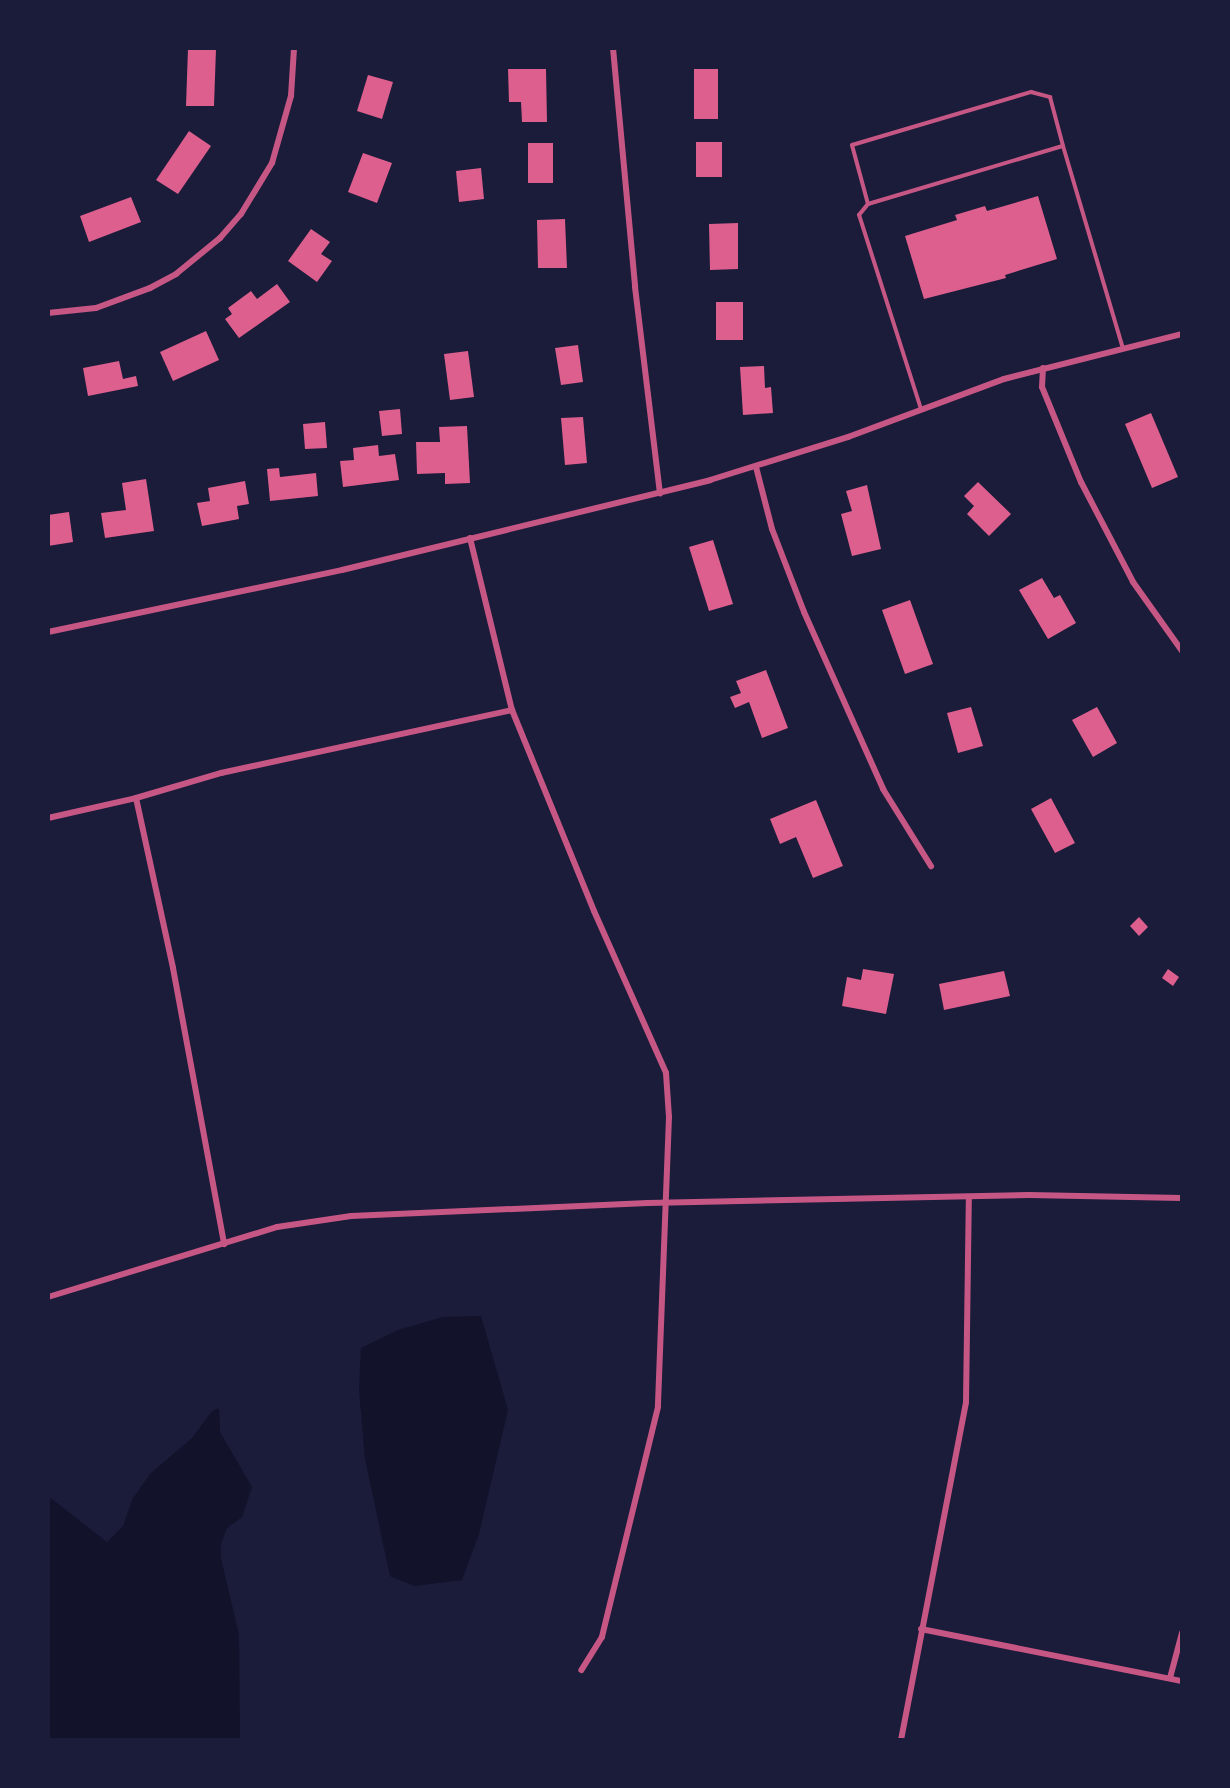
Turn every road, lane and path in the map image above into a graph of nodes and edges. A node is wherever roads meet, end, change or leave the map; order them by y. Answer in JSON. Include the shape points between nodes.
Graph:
{"nodes":[{"id":1,"x":294,"y":48,"type":"edge"},
{"id":2,"x":613,"y":48,"type":"edge"},
{"id":3,"x":1063,"y":146,"type":"junction"},
{"id":4,"x":868,"y":204,"type":"junction"},
{"id":5,"x":48,"y":313,"type":"edge"},
{"id":6,"x":1182,"y":334,"type":"edge"},
{"id":7,"x":1123,"y":348,"type":"junction"},
{"id":8,"x":1043,"y":368,"type":"junction"},
{"id":9,"x":921,"y":410,"type":"junction"},
{"id":10,"x":756,"y":467,"type":"junction"},
{"id":11,"x":660,"y":492,"type":"junction"},
{"id":12,"x":471,"y":538,"type":"junction"},
{"id":13,"x":48,"y":632,"type":"edge"},
{"id":14,"x":1182,"y":651,"type":"edge"},
{"id":15,"x":512,"y":710,"type":"junction"},
{"id":16,"x":136,"y":798,"type":"junction"},
{"id":17,"x":48,"y":818,"type":"edge"},
{"id":18,"x":931,"y":866,"type":"dead end"},
{"id":19,"x":969,"y":1198,"type":"junction"},
{"id":20,"x":1182,"y":1198,"type":"edge"},
{"id":21,"x":666,"y":1204,"type":"junction"},
{"id":22,"x":224,"y":1244,"type":"junction"},
{"id":23,"x":48,"y":1297,"type":"edge"},
{"id":24,"x":921,"y":1629,"type":"junction"},
{"id":25,"x":1182,"y":1633,"type":"edge"},
{"id":26,"x":581,"y":1670,"type":"dead end"},
{"id":27,"x":1170,"y":1678,"type":"junction"},
{"id":28,"x":1182,"y":1681,"type":"edge"},
{"id":29,"x":901,"y":1740,"type":"edge"}],
"edges":[{"from":1,"to":5,"type":"street","via":[[291,96],[276,154],[252,198],[220,238],[176,274],[150,288],[96,308]]},
{"from":2,"to":11,"type":"street","via":[[635,287]]},
{"from":3,"to":4,"type":"lane"},
{"from":3,"to":4,"type":"lane","via":[[1050,97],[1031,92],[852,145]]},
{"from":3,"to":7,"type":"lane"},
{"from":4,"to":9,"type":"lane","via":[[859,215]]},
{"from":6,"to":7,"type":"street"},
{"from":7,"to":8,"type":"street"},
{"from":8,"to":9,"type":"street"},
{"from":8,"to":14,"type":"street","via":[[1042,387],[1081,482],[1133,582]]},
{"from":9,"to":10,"type":"street"},
{"from":10,"to":11,"type":"street"},
{"from":10,"to":18,"type":"street","via":[[766,511],[804,612],[883,789]]},
{"from":11,"to":12,"type":"street"},
{"from":12,"to":13,"type":"street"},
{"from":12,"to":15,"type":"street"},
{"from":15,"to":16,"type":"street","via":[[221,772]]},
{"from":15,"to":21,"type":"street","via":[[589,900],[666,1073]]},
{"from":16,"to":17,"type":"street"},
{"from":16,"to":22,"type":"street","via":[[173,968]]},
{"from":19,"to":20,"type":"street"},
{"from":19,"to":21,"type":"street"},
{"from":19,"to":24,"type":"street","via":[[966,1402]]},
{"from":21,"to":22,"type":"street","via":[[351,1216],[277,1227]]},
{"from":21,"to":26,"type":"street","via":[[658,1407],[602,1637]]},
{"from":22,"to":23,"type":"street"},
{"from":24,"to":27,"type":"street"},
{"from":24,"to":29,"type":"street"},
{"from":25,"to":27,"type":"street"},
{"from":27,"to":28,"type":"street"}]}
